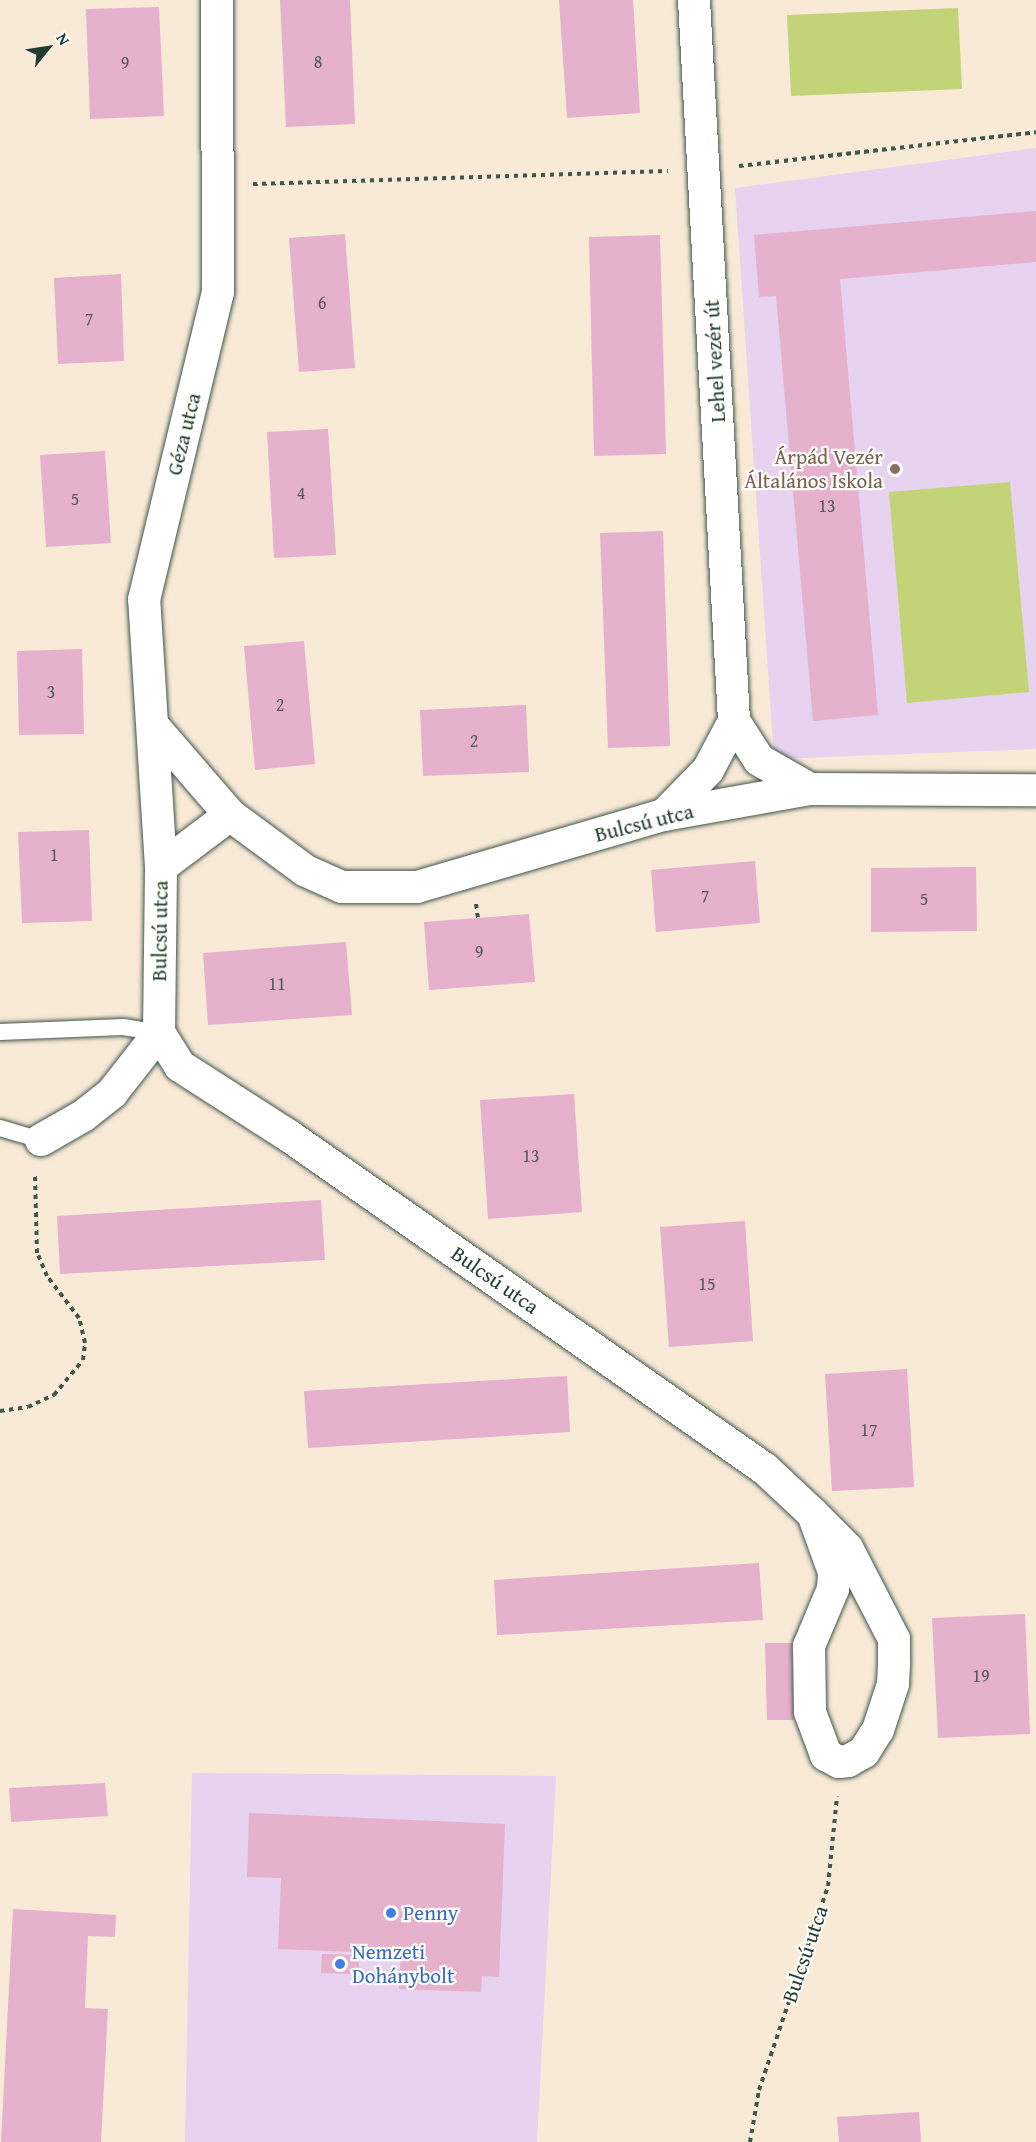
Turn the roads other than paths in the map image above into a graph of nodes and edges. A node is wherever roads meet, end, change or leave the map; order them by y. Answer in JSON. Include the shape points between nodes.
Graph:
{"nodes":[{"id":1,"x":217,"y":0,"type":"edge"},
{"id":2,"x":694,"y":0,"type":"edge"},
{"id":3,"x":734,"y":721,"type":"junction"},
{"id":4,"x":155,"y":728,"type":"junction"},
{"id":5,"x":810,"y":789,"type":"junction"},
{"id":6,"x":1036,"y":790,"type":"edge"},
{"id":7,"x":230,"y":815,"type":"junction"},
{"id":8,"x":664,"y":815,"type":"junction"},
{"id":9,"x":161,"y":867,"type":"junction"},
{"id":10,"x":0,"y":1032,"type":"edge"},
{"id":11,"x":159,"y":1033,"type":"junction"},
{"id":12,"x":0,"y":1128,"type":"edge"},
{"id":13,"x":41,"y":1140,"type":"joint"},
{"id":14,"x":813,"y":1514,"type":"junction"}],
"edges":[{"from":1,"to":4,"type":"street","name":"Géza utca","via":[[218,292],[144,600]]},
{"from":2,"to":3,"type":"street","name":"Lehel vezér út"},
{"from":3,"to":5,"type":"street","via":[[759,760]]},
{"from":3,"to":8,"type":"street","via":[[708,770]]},
{"from":4,"to":7,"type":"street"},
{"from":4,"to":9,"type":"street","name":"Géza utca"},
{"from":5,"to":6,"type":"street","name":"Bulcsú utca"},
{"from":5,"to":8,"type":"street","name":"Bulcsú utca"},
{"from":7,"to":8,"type":"street","name":"Bulcsú utca","via":[[306,871],[342,887],[368,888],[417,887],[447,880]]},
{"from":7,"to":9,"type":"street","name":"Bulcsú utca"},
{"from":9,"to":11,"type":"street","name":"Bulcsú utca"},
{"from":10,"to":11,"type":"lane","via":[[123,1027]]},
{"from":11,"to":13,"type":"street","via":[[112,1093],[83,1116]]},
{"from":11,"to":14,"type":"street","name":"Bulcsú utca","via":[[180,1066],[289,1136],[765,1469]]},
{"from":12,"to":13,"type":"lane"},
{"from":14,"to":14,"type":"street","name":"Bulcsú utca","via":[[847,1548],[894,1640],[893,1684],[878,1730],[864,1752],[839,1762],[826,1755],[810,1712],[809,1646],[833,1589],[834,1572]]}]}
